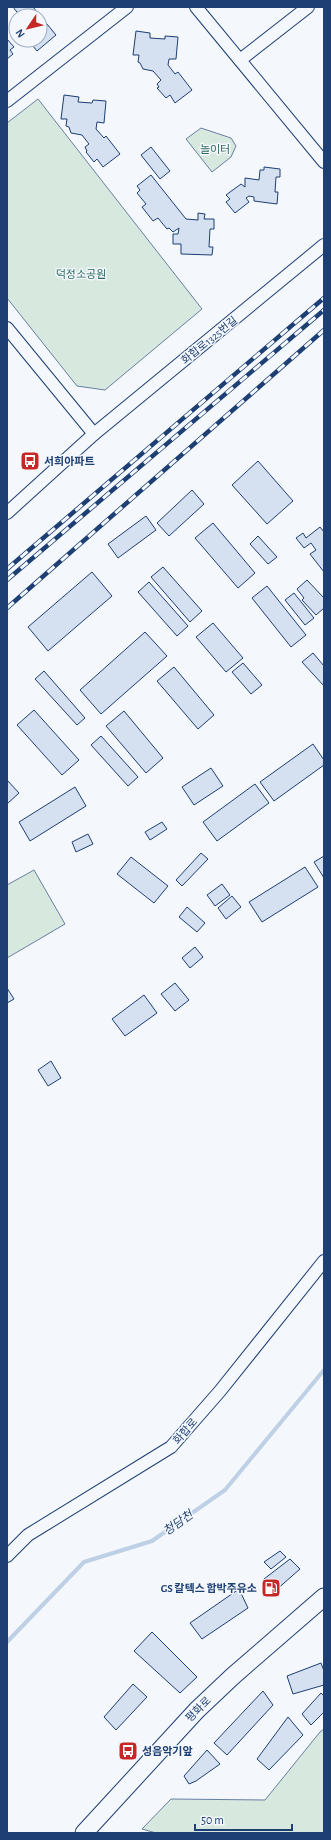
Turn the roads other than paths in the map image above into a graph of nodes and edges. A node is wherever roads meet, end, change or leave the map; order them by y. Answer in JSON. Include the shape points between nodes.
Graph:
{"nodes":[{"id":1,"x":127,"y":7,"type":"edge"},
{"id":2,"x":196,"y":7,"type":"edge"},
{"id":3,"x":308,"y":7,"type":"edge"},
{"id":4,"x":240,"y":60,"type":"junction"},
{"id":5,"x":7,"y":101,"type":"edge"},
{"id":6,"x":324,"y":162,"type":"edge"},
{"id":7,"x":324,"y":245,"type":"edge"},
{"id":8,"x":7,"y":328,"type":"edge"},
{"id":9,"x":94,"y":434,"type":"junction"},
{"id":10,"x":7,"y":513,"type":"edge"},
{"id":11,"x":324,"y":1261,"type":"edge"},
{"id":12,"x":7,"y":1556,"type":"edge"},
{"id":13,"x":324,"y":1597,"type":"edge"},
{"id":14,"x":84,"y":1833,"type":"edge"}],
"edges":[{"from":1,"to":5,"type":"street"},
{"from":2,"to":4,"type":"street"},
{"from":3,"to":4,"type":"street"},
{"from":4,"to":6,"type":"street"},
{"from":7,"to":9,"type":"street","name":"화합로1325번길"},
{"from":8,"to":9,"type":"street"},
{"from":9,"to":10,"type":"street","name":"화합로1325번길"},
{"from":11,"to":12,"type":"street","name":"화합로","via":[[220,1391],[171,1447],[28,1535]]},
{"from":13,"to":14,"type":"main road","name":"평화로","via":[[197,1710]]}]}
